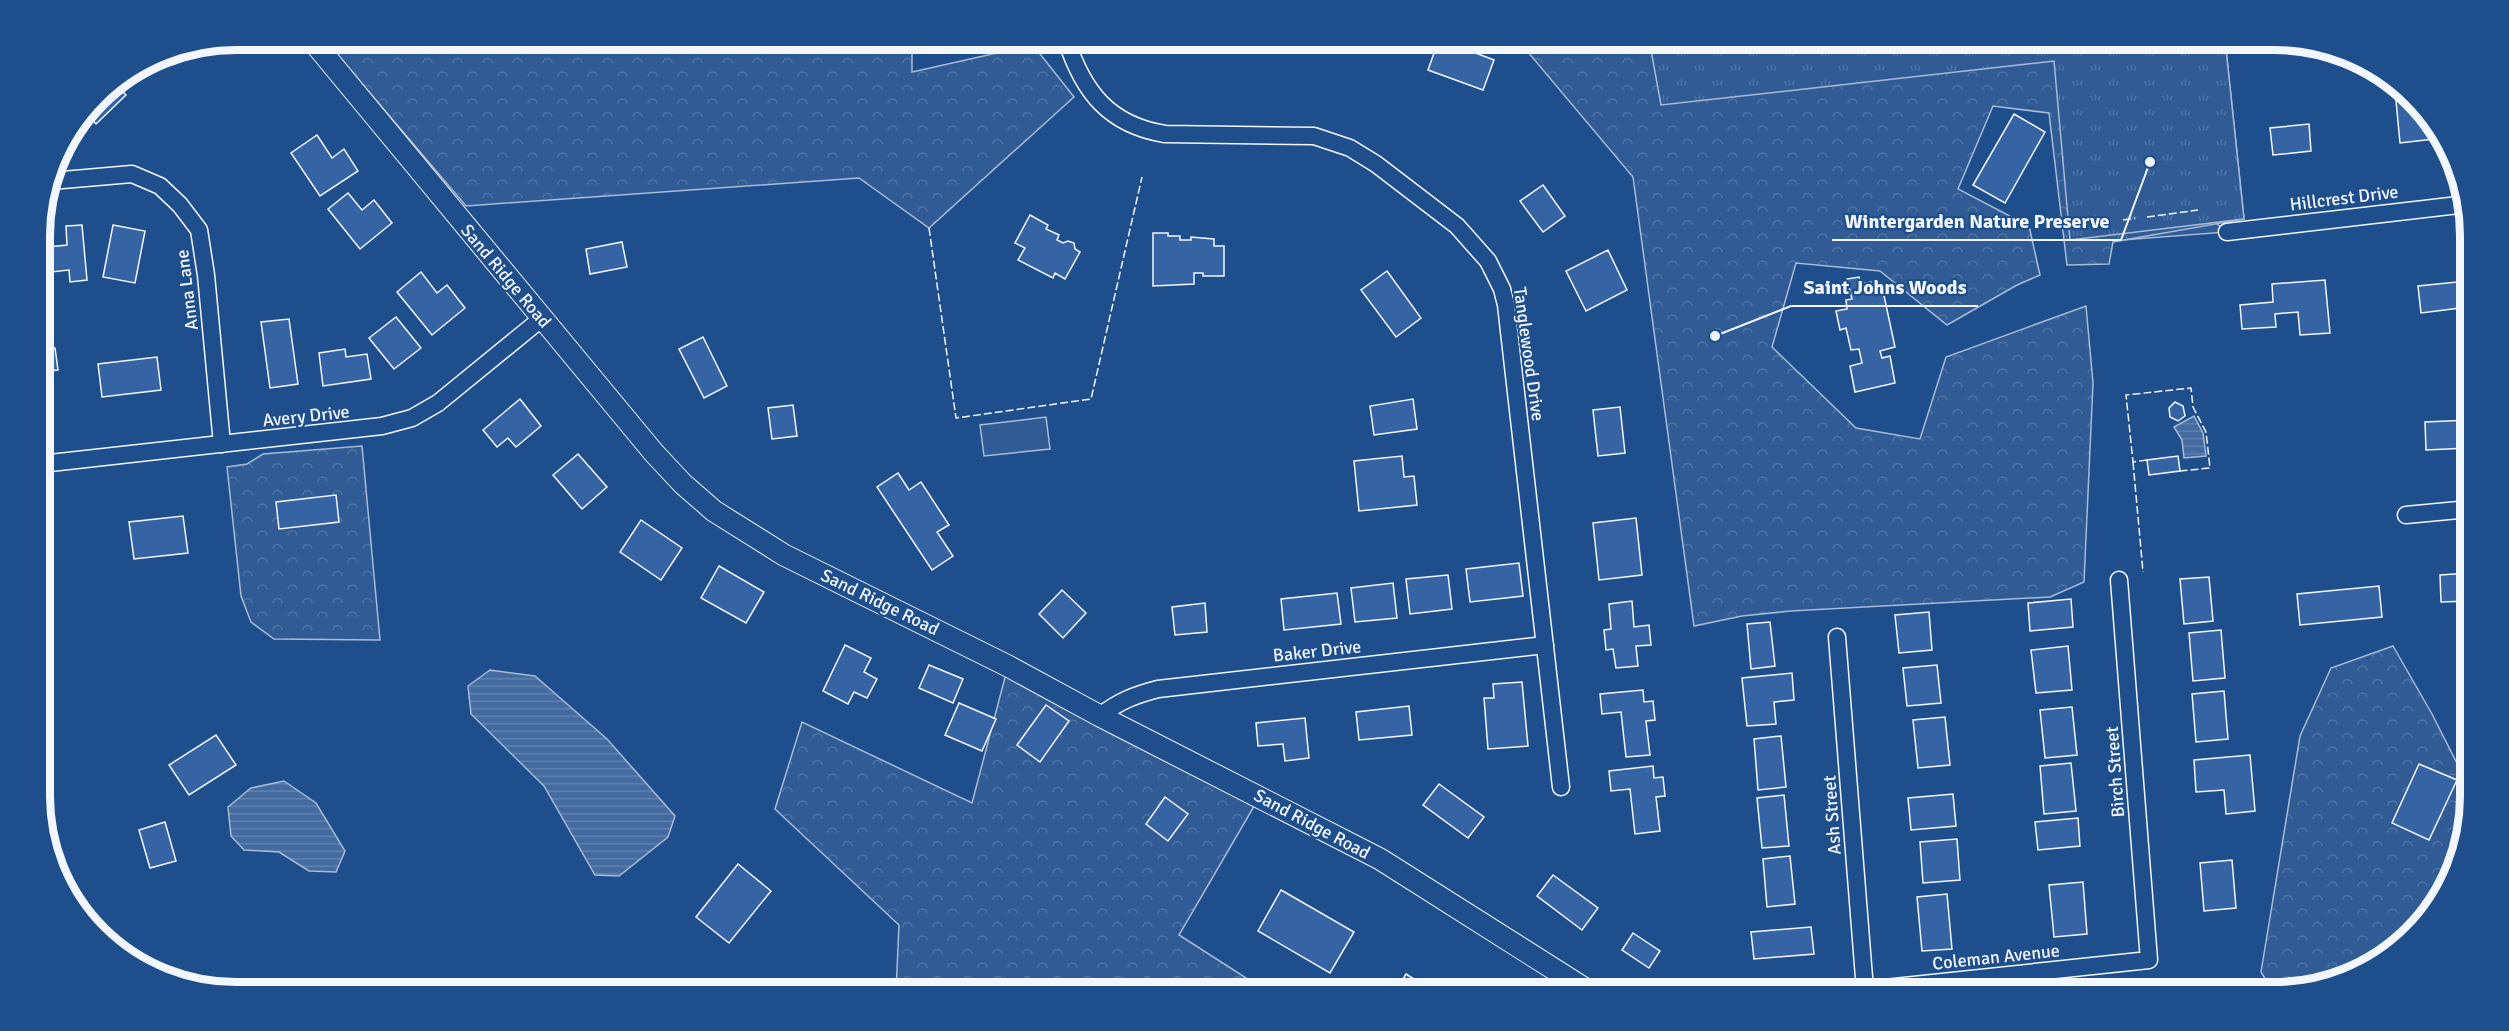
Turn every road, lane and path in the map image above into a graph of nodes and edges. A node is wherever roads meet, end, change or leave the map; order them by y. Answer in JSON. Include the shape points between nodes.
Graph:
{"nodes":[{"id":1,"x":320,"y":50,"type":"edge"},
{"id":2,"x":1071,"y":50,"type":"edge"},
{"id":3,"x":59,"y":180,"type":"edge"},
{"id":4,"x":2457,"y":205,"type":"edge"},
{"id":5,"x":2227,"y":232,"type":"dead end"},
{"id":6,"x":541,"y":319,"type":"junction"},
{"id":7,"x":222,"y":444,"type":"junction"},
{"id":8,"x":50,"y":463,"type":"edge"},
{"id":9,"x":2460,"y":510,"type":"edge"},
{"id":10,"x":2406,"y":515,"type":"dead end"},
{"id":11,"x":2119,"y":580,"type":"dead end"},
{"id":12,"x":1837,"y":637,"type":"dead end"},
{"id":13,"x":1545,"y":645,"type":"junction"},
{"id":14,"x":1100,"y":716,"type":"junction"},
{"id":15,"x":1561,"y":787,"type":"dead end"},
{"id":16,"x":2149,"y":960,"type":"joint"},
{"id":17,"x":1573,"y":981,"type":"edge"},
{"id":18,"x":1864,"y":981,"type":"edge"},
{"id":19,"x":1949,"y":981,"type":"edge"}],
"edges":[{"from":1,"to":6,"type":"street","name":"Sand Ridge Road"},
{"from":2,"to":13,"type":"street","name":"Tanglewood Drive","via":[[1097,100],[1120,119],[1165,134],[1314,136],[1336,141],[1376,164],[1457,226],[1479,249],[1496,275],[1506,304]]},
{"from":3,"to":7,"type":"street","name":"Anna Lane","via":[[132,174],[160,186],[199,230]]},
{"from":4,"to":5,"type":"street","name":"Hillcrest Drive"},
{"from":6,"to":7,"type":"street","name":"Avery Drive","via":[[438,403],[412,418],[360,430]]},
{"from":6,"to":14,"type":"street","name":"Sand Ridge Road","via":[[654,453],[714,511],[784,555]]},
{"from":7,"to":8,"type":"street","name":"Avery Drive"},
{"from":9,"to":10,"type":"street"},
{"from":11,"to":16,"type":"street","name":"Birch Street"},
{"from":12,"to":18,"type":"street","name":"Ash Street"},
{"from":13,"to":14,"type":"street","name":"Baker Drive","via":[[1158,689],[1133,695]]},
{"from":13,"to":15,"type":"street","name":"Tanglewood Drive"},
{"from":14,"to":17,"type":"street","name":"Sand Ridge Road","via":[[1380,860]]},
{"from":16,"to":19,"type":"street","name":"Coleman Avenue"}]}
